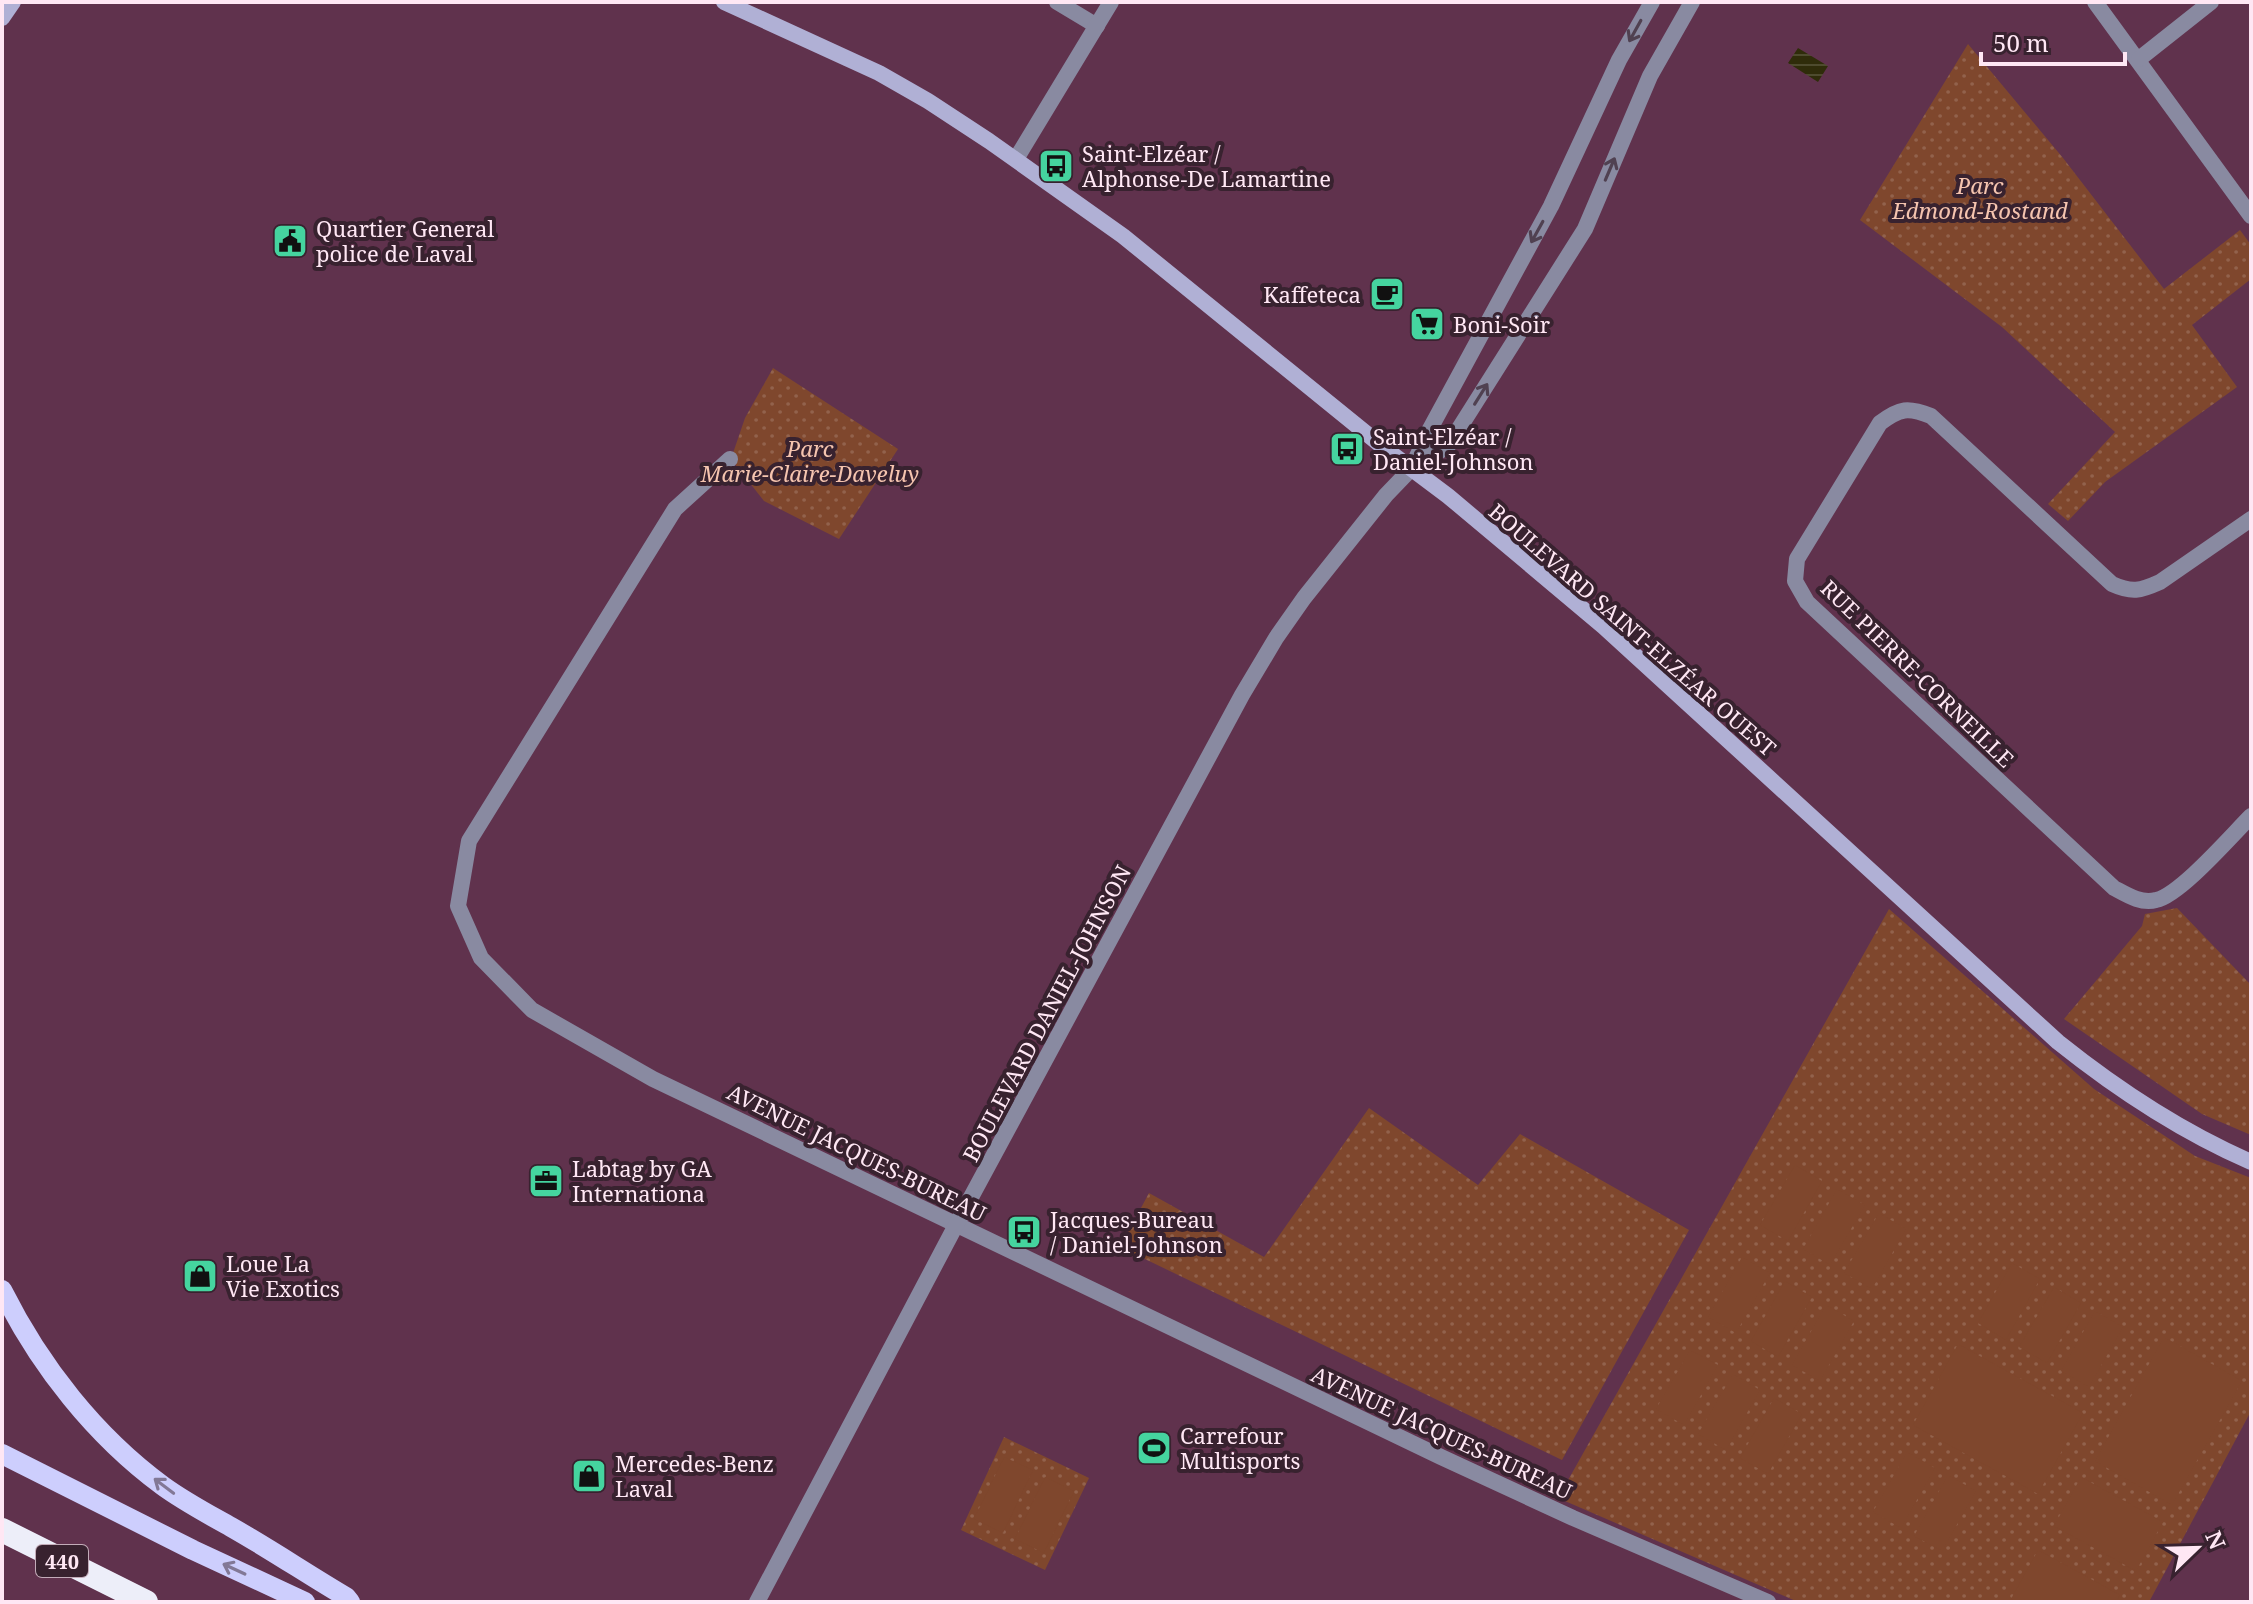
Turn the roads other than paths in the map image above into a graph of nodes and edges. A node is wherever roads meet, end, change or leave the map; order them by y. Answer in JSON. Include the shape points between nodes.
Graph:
{"nodes":[{"id":1,"x":13,"y":2,"type":"edge"},
{"id":2,"x":724,"y":2,"type":"edge"},
{"id":3,"x":1057,"y":2,"type":"edge"},
{"id":4,"x":1111,"y":2,"type":"edge"},
{"id":5,"x":1652,"y":2,"type":"edge"},
{"id":6,"x":1692,"y":2,"type":"edge"},
{"id":7,"x":2095,"y":2,"type":"edge"},
{"id":8,"x":2211,"y":2,"type":"edge"},
{"id":9,"x":2,"y":18,"type":"edge"},
{"id":10,"x":1097,"y":26,"type":"junction"},
{"id":11,"x":2139,"y":59,"type":"junction"},
{"id":12,"x":1016,"y":159,"type":"junction"},
{"id":13,"x":2251,"y":216,"type":"edge"},
{"id":14,"x":730,"y":459,"type":"dead end"},
{"id":15,"x":1411,"y":469,"type":"junction"},
{"id":16,"x":2251,"y":519,"type":"edge"},
{"id":17,"x":2251,"y":816,"type":"edge"},
{"id":18,"x":2251,"y":1162,"type":"edge"},
{"id":19,"x":956,"y":1225,"type":"junction"},
{"id":20,"x":2,"y":1290,"type":"edge"},
{"id":21,"x":2,"y":1454,"type":"edge"},
{"id":22,"x":2,"y":1530,"type":"edge"},
{"id":23,"x":146,"y":1602,"type":"edge"},
{"id":24,"x":305,"y":1602,"type":"edge"},
{"id":25,"x":350,"y":1602,"type":"edge"},
{"id":26,"x":757,"y":1602,"type":"edge"},
{"id":27,"x":1768,"y":1602,"type":"edge"}],
"edges":[{"from":1,"to":9,"type":"street"},
{"from":2,"to":12,"type":"street","name":"BOULEVARD SAINT-ELZÉAR OUEST","via":[[897,83]]},
{"from":3,"to":10,"type":"street"},
{"from":4,"to":10,"type":"street"},
{"from":5,"to":15,"type":"street","name":"BOULEVARD DANIEL-JOHNSON","one_way":true},
{"from":15,"to":6,"type":"street","name":"BOULEVARD DANIEL-JOHNSON","one_way":true,"via":[[1448,446],[1585,229],[1650,76]]},
{"from":7,"to":11,"type":"street"},
{"from":8,"to":11,"type":"street"},
{"from":10,"to":12,"type":"street"},
{"from":11,"to":13,"type":"street"},
{"from":12,"to":15,"type":"street","name":"BOULEVARD SAINT-ELZÉAR OUEST","via":[[1140,249]]},
{"from":14,"to":19,"type":"street","name":"AVENUE JACQUES-BUREAU","via":[[675,509],[469,841],[458,906],[481,958],[532,1010],[653,1079]]},
{"from":15,"to":18,"type":"street","name":"BOULEVARD SAINT-ELZÉAR OUEST","via":[[1603,626],[2058,1042],[2156,1113]]},
{"from":15,"to":19,"type":"street","name":"BOULEVARD DANIEL-JOHNSON","via":[[1304,598],[1259,665]]},
{"from":16,"to":17,"type":"street","name":"RUE PIERRE-CORNEILLE","via":[[2160,582],[2128,591],[2112,584],[1931,416],[1913,409],[1895,412],[1880,423],[1797,559],[1795,581],[1807,602],[2114,888],[2138,900],[2169,894]]},
{"from":19,"to":26,"type":"street","name":"BOULEVARD DANIEL-JOHNSON"},
{"from":19,"to":27,"type":"street","name":"AVENUE JACQUES-BUREAU","via":[[1454,1464]]},
{"from":25,"to":20,"type":"main road","one_way":true,"via":[[199,1511],[125,1454],[56,1379]]},
{"from":24,"to":21,"type":"main road","one_way":true},
{"from":22,"to":23,"type":"highway","number":"440"}]}
